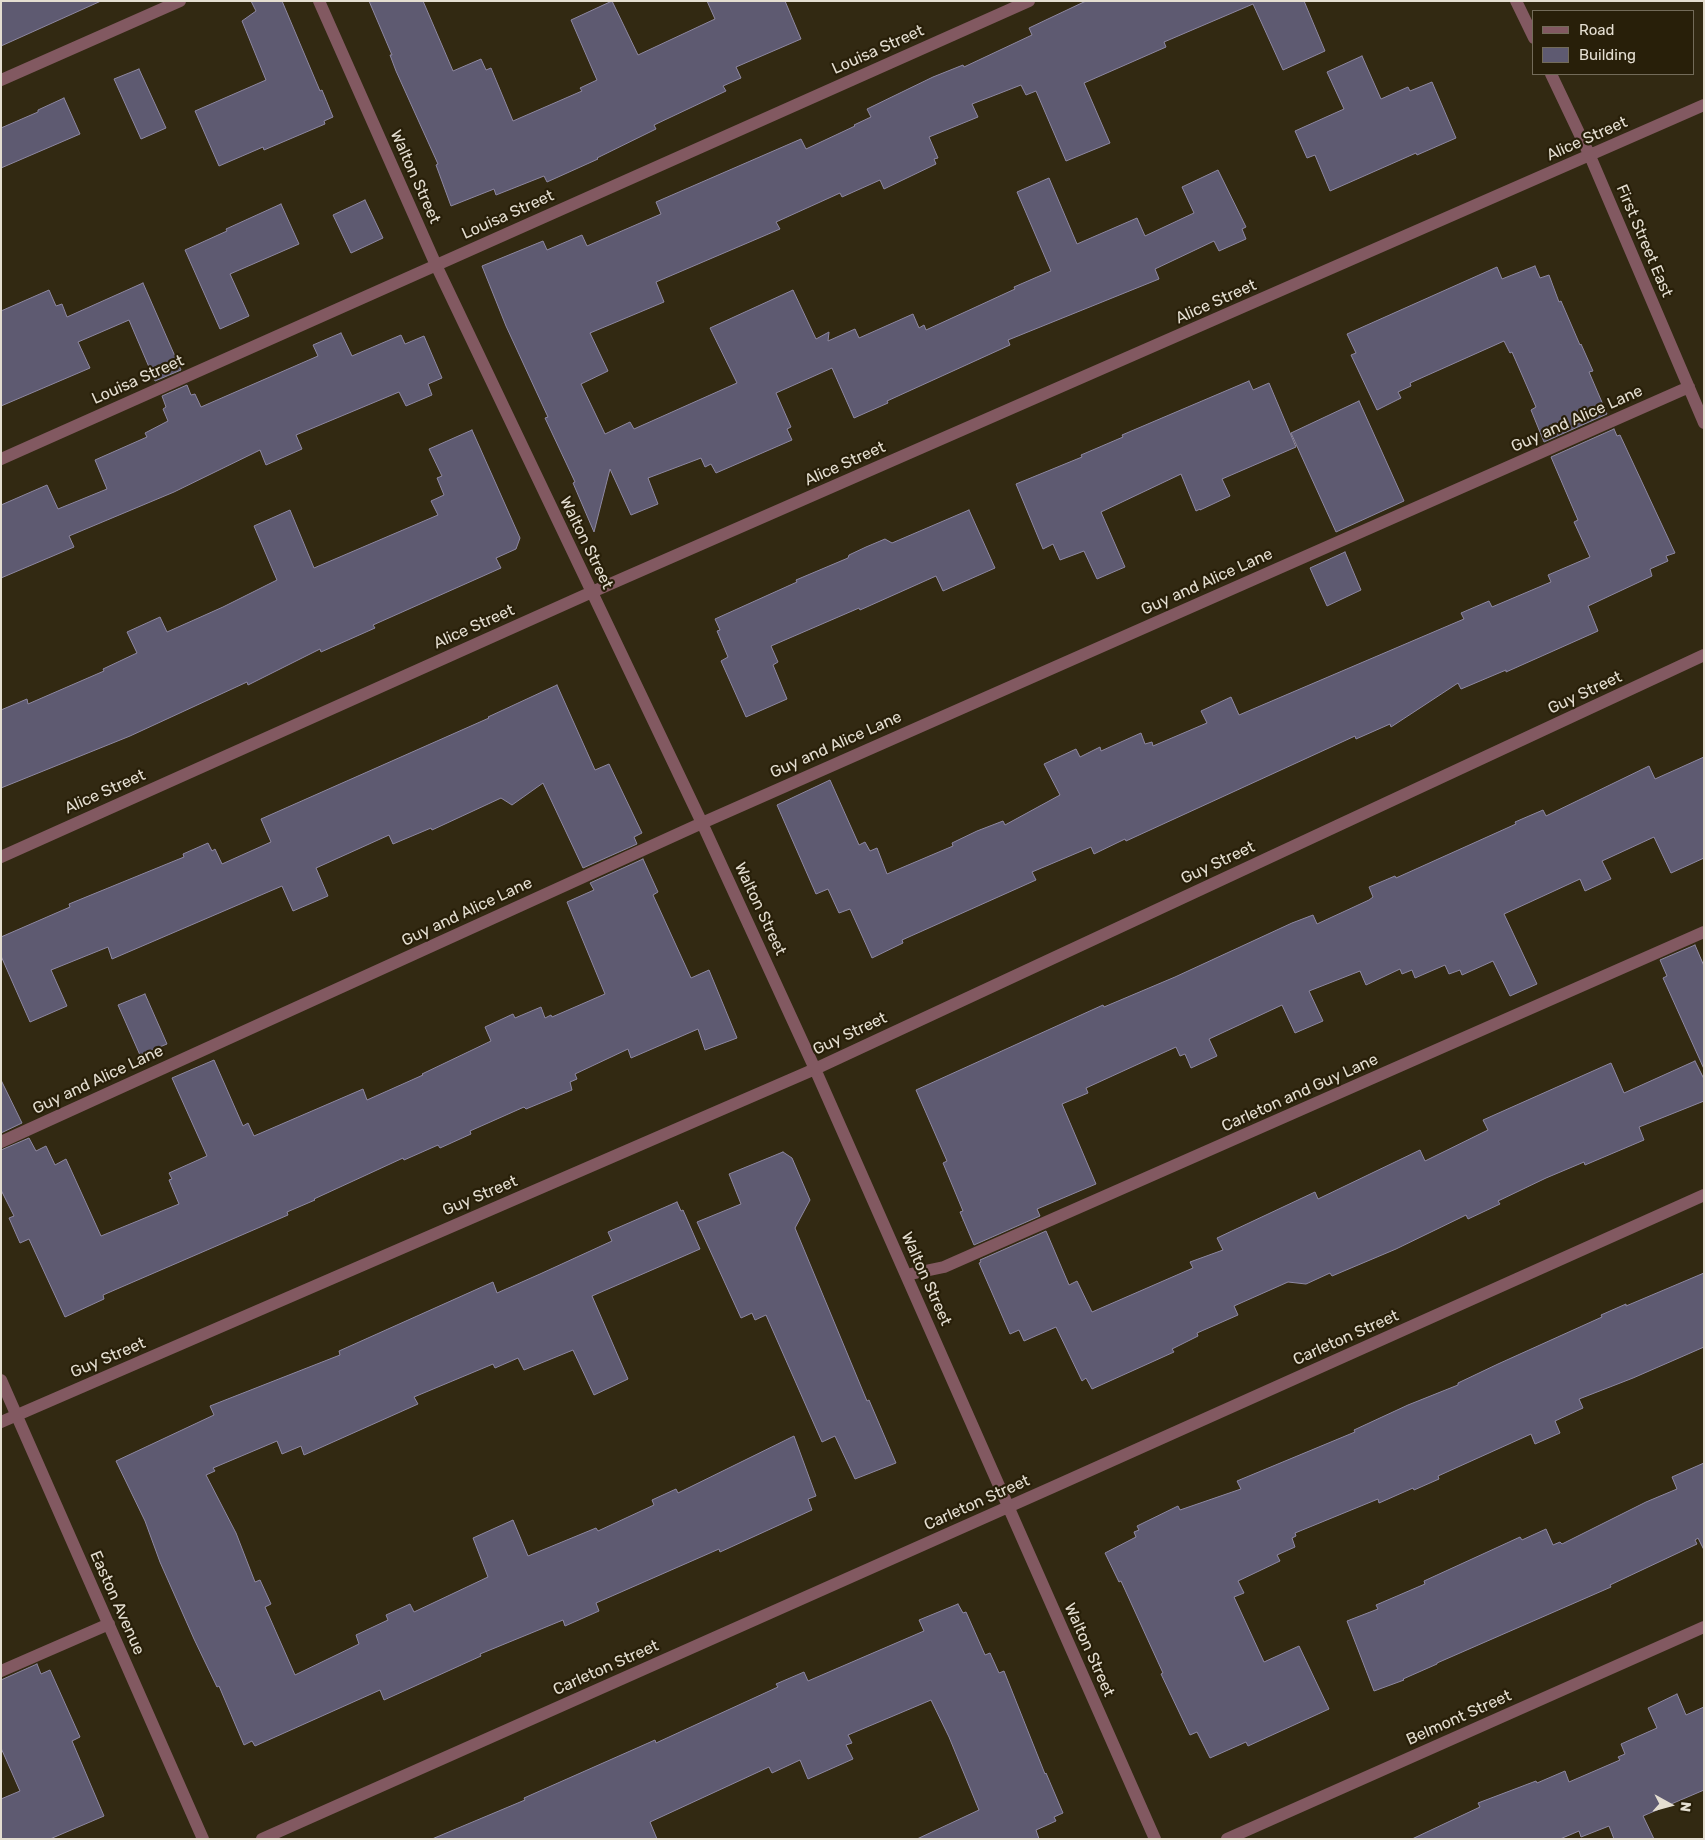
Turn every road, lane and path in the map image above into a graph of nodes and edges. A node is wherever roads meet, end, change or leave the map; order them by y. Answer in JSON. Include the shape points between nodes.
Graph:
{"nodes":[{"id":1,"x":180,"y":1,"type":"edge"},
{"id":2,"x":319,"y":1,"type":"edge"},
{"id":3,"x":1029,"y":1,"type":"edge"},
{"id":4,"x":1516,"y":1,"type":"edge"},
{"id":5,"x":1532,"y":34,"type":"edge"},
{"id":6,"x":1551,"y":75,"type":"edge"},
{"id":7,"x":1,"y":80,"type":"edge"},
{"id":8,"x":1704,"y":105,"type":"edge"},
{"id":9,"x":1590,"y":156,"type":"junction"},
{"id":10,"x":436,"y":265,"type":"junction"},
{"id":11,"x":1689,"y":387,"type":"junction"},
{"id":12,"x":1704,"y":423,"type":"edge"},
{"id":13,"x":1,"y":459,"type":"edge"},
{"id":14,"x":592,"y":592,"type":"junction"},
{"id":15,"x":1704,"y":655,"type":"edge"},
{"id":16,"x":702,"y":822,"type":"junction"},
{"id":17,"x":1,"y":856,"type":"edge"},
{"id":18,"x":1704,"y":932,"type":"edge"},
{"id":19,"x":815,"y":1069,"type":"junction"},
{"id":20,"x":1,"y":1142,"type":"edge"},
{"id":21,"x":1704,"y":1195,"type":"edge"},
{"id":22,"x":906,"y":1275,"type":"junction"},
{"id":23,"x":1,"y":1380,"type":"edge"},
{"id":24,"x":17,"y":1415,"type":"junction"},
{"id":25,"x":1,"y":1422,"type":"edge"},
{"id":26,"x":1008,"y":1507,"type":"junction"},
{"id":27,"x":109,"y":1624,"type":"junction"},
{"id":28,"x":1704,"y":1627,"type":"edge"},
{"id":29,"x":1,"y":1671,"type":"edge"},
{"id":30,"x":203,"y":1839,"type":"edge"},
{"id":31,"x":262,"y":1839,"type":"edge"},
{"id":32,"x":1155,"y":1839,"type":"edge"},
{"id":33,"x":1227,"y":1839,"type":"edge"}],
"edges":[{"from":1,"to":7,"type":"street"},
{"from":2,"to":10,"type":"street","name":"Walton Street"},
{"from":3,"to":10,"type":"street","name":"Louisa Street"},
{"from":4,"to":5,"type":"street"},
{"from":6,"to":9,"type":"street","name":"First Street East"},
{"from":8,"to":9,"type":"street","name":"Alice Street"},
{"from":9,"to":11,"type":"street","name":"First Street East"},
{"from":9,"to":14,"type":"street","name":"Alice Street"},
{"from":10,"to":13,"type":"street","name":"Louisa Street"},
{"from":10,"to":14,"type":"street","name":"Walton Street"},
{"from":11,"to":12,"type":"street","name":"First Street East"},
{"from":11,"to":16,"type":"street","name":"Guy and Alice Lane"},
{"from":14,"to":16,"type":"street","name":"Walton Street"},
{"from":14,"to":17,"type":"street","name":"Alice Street"},
{"from":15,"to":19,"type":"street","name":"Guy Street"},
{"from":16,"to":19,"type":"street","name":"Walton Street"},
{"from":16,"to":20,"type":"street","name":"Guy and Alice Lane"},
{"from":18,"to":22,"type":"street","name":"Carleton and Guy Lane","via":[[944,1267]]},
{"from":19,"to":22,"type":"street","name":"Walton Street"},
{"from":19,"to":24,"type":"street","name":"Guy Street"},
{"from":21,"to":26,"type":"street","name":"Carleton Street"},
{"from":22,"to":26,"type":"street","name":"Walton Street"},
{"from":23,"to":24,"type":"street","name":"Easton Avenue"},
{"from":24,"to":25,"type":"street","name":"Guy Street"},
{"from":24,"to":27,"type":"street","name":"Easton Avenue"},
{"from":26,"to":31,"type":"street","name":"Carleton Street"},
{"from":26,"to":32,"type":"street","name":"Walton Street"},
{"from":27,"to":29,"type":"street"},
{"from":27,"to":30,"type":"street","name":"Easton Avenue"},
{"from":28,"to":33,"type":"street","name":"Belmont Street"}]}
